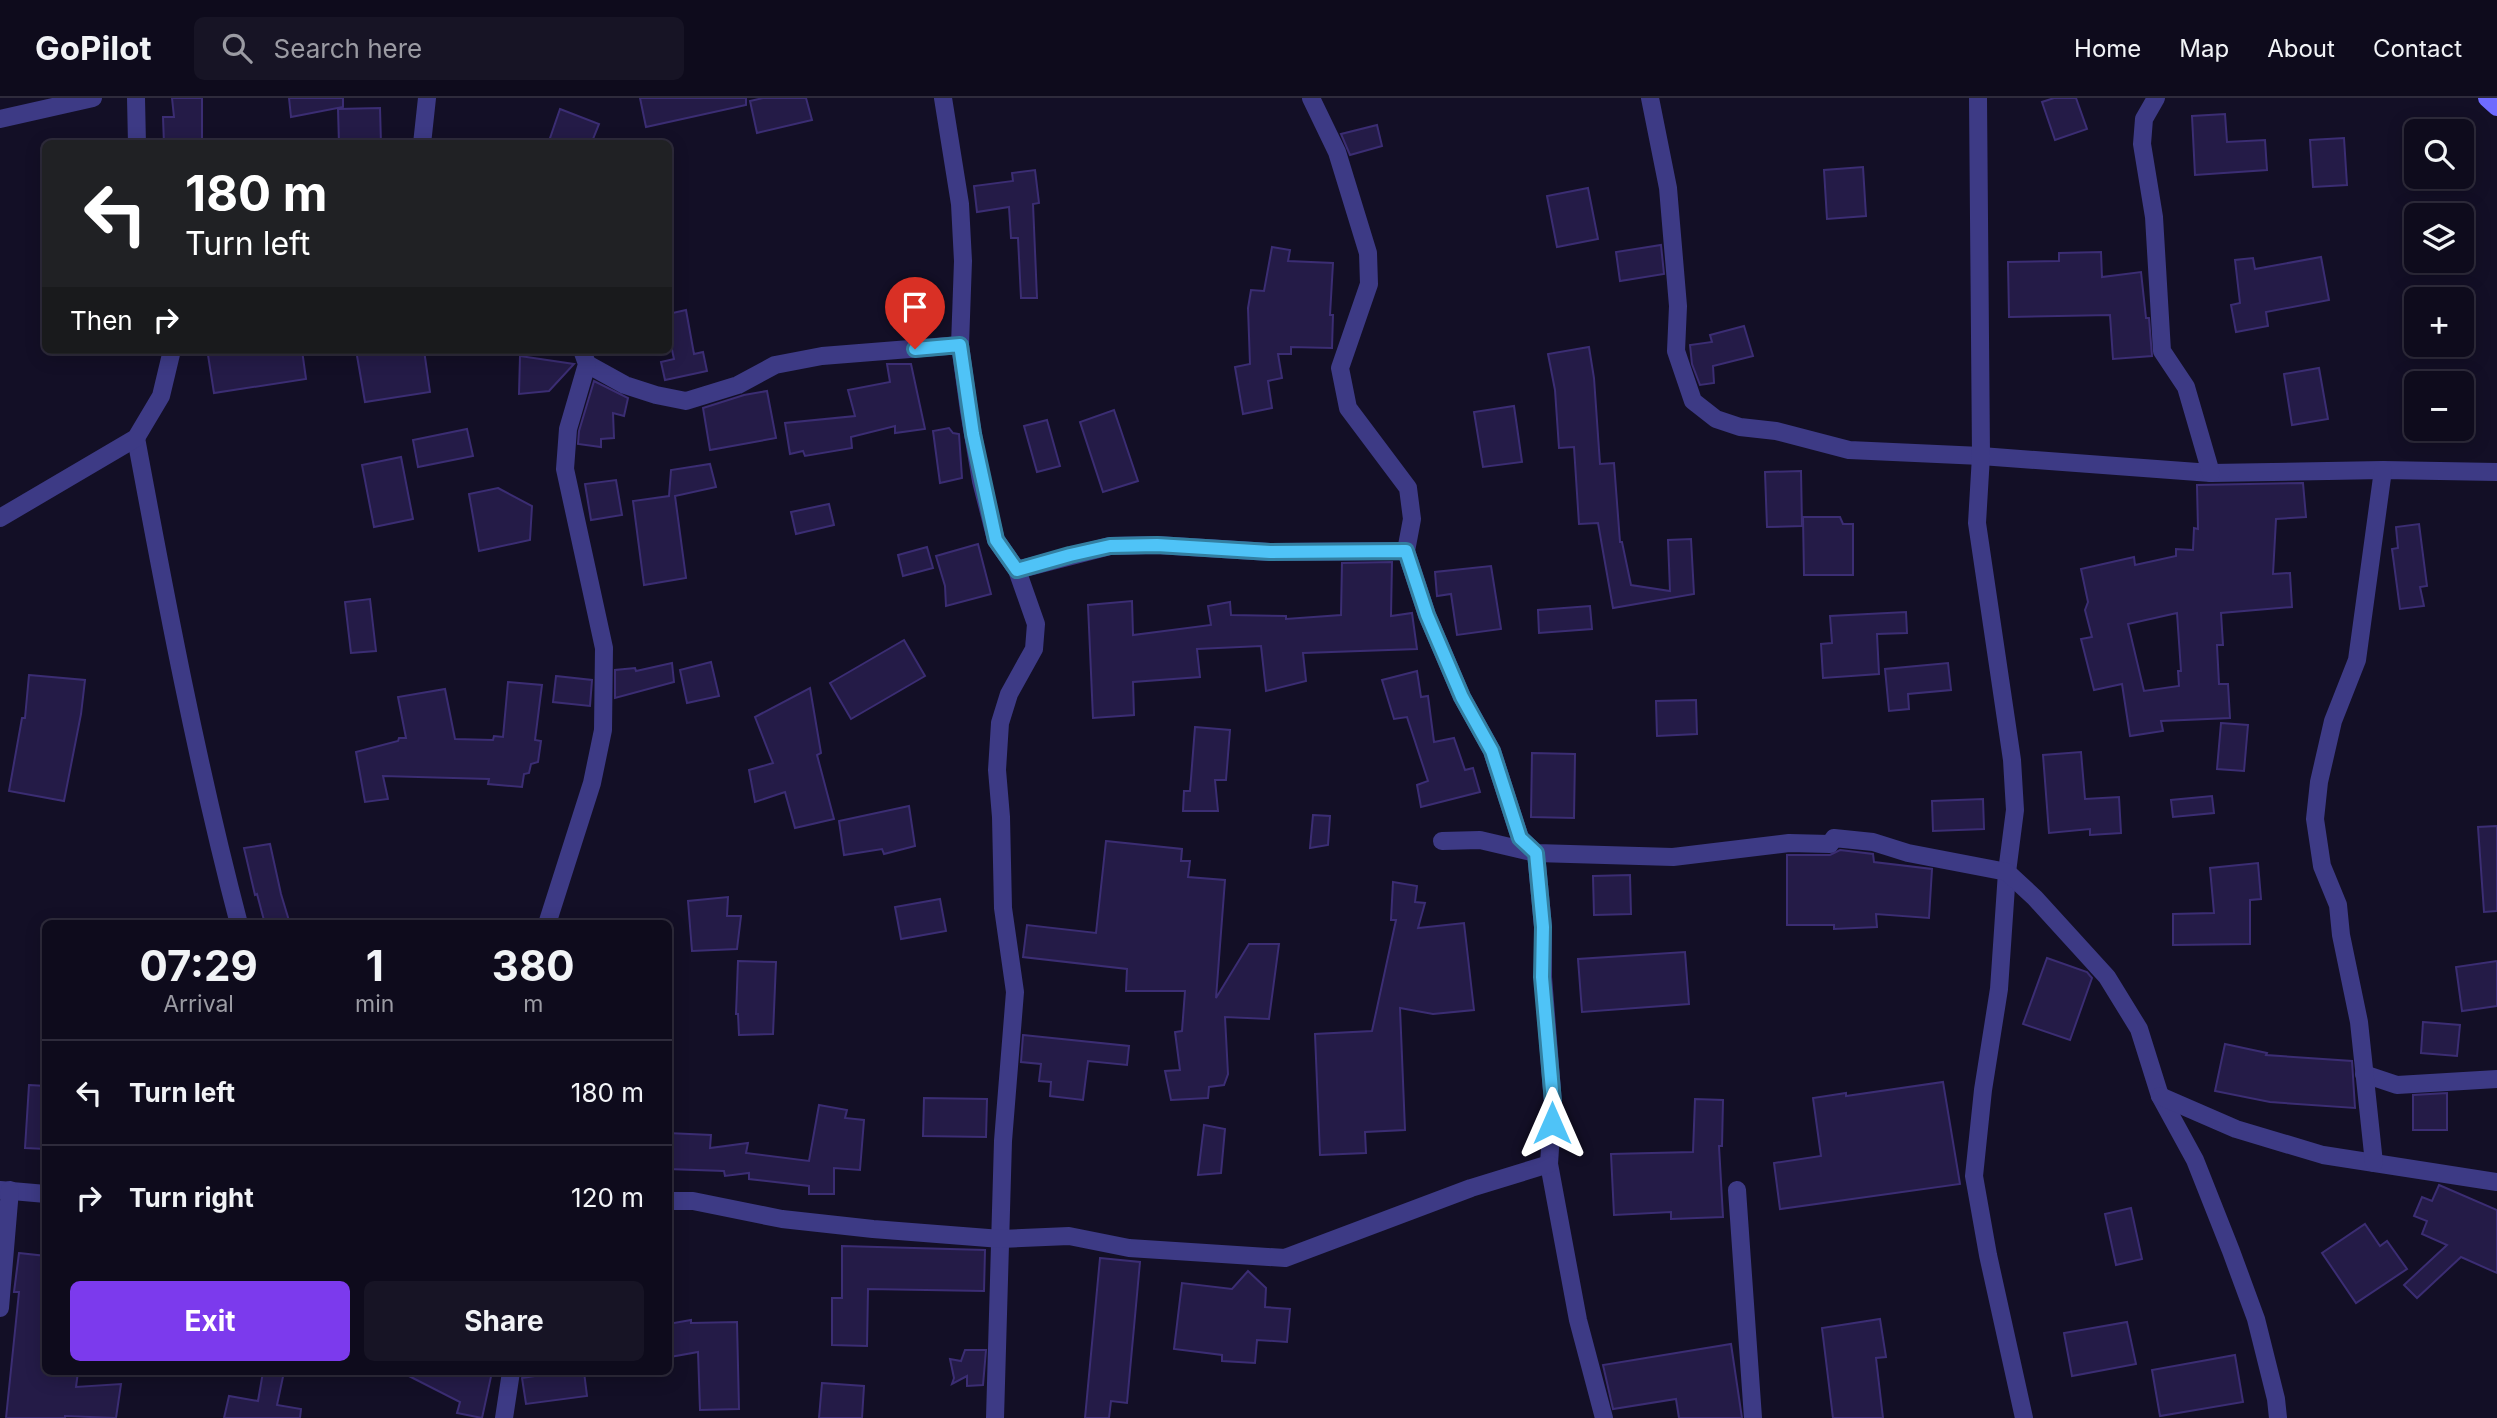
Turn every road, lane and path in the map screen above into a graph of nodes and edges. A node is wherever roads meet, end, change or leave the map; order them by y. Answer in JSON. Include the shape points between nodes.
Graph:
{"nodes":[{"id":1,"x":93,"y":98,"type":"edge"},
{"id":2,"x":136,"y":98,"type":"edge"},
{"id":3,"x":427,"y":98,"type":"edge"},
{"id":4,"x":943,"y":98,"type":"edge"},
{"id":5,"x":1311,"y":98,"type":"edge"},
{"id":6,"x":1650,"y":98,"type":"edge"},
{"id":7,"x":1978,"y":98,"type":"edge"},
{"id":8,"x":2156,"y":98,"type":"edge"},
{"id":9,"x":2487,"y":98,"type":"edge"},
{"id":10,"x":2497,"y":107,"type":"edge"},
{"id":11,"x":0,"y":119,"type":"edge"},
{"id":12,"x":137,"y":140,"type":"edge"},
{"id":13,"x":422,"y":140,"type":"edge"},
{"id":14,"x":960,"y":345,"type":"junction"},
{"id":15,"x":171,"y":354,"type":"edge"},
{"id":16,"x":585,"y":357,"type":"edge"},
{"id":17,"x":136,"y":438,"type":"junction"},
{"id":18,"x":1981,"y":456,"type":"junction"},
{"id":19,"x":2383,"y":470,"type":"junction"},
{"id":20,"x":2497,"y":472,"type":"edge"},
{"id":21,"x":2211,"y":473,"type":"junction"},
{"id":22,"x":0,"y":518,"type":"edge"},
{"id":23,"x":1406,"y":551,"type":"junction"},
{"id":24,"x":1017,"y":570,"type":"junction"},
{"id":25,"x":1442,"y":841,"type":"dead end"},
{"id":26,"x":1536,"y":853,"type":"junction"},
{"id":27,"x":2007,"y":872,"type":"junction"},
{"id":28,"x":238,"y":920,"type":"edge"},
{"id":29,"x":548,"y":920,"type":"edge"},
{"id":30,"x":2364,"y":1074,"type":"junction"},
{"id":31,"x":2497,"y":1079,"type":"edge"},
{"id":32,"x":2398,"y":1085,"type":"junction"},
{"id":33,"x":2161,"y":1096,"type":"junction"},
{"id":34,"x":2367,"y":1101,"type":"junction"},
{"id":35,"x":2374,"y":1163,"type":"junction"},
{"id":36,"x":1549,"y":1164,"type":"junction"},
{"id":37,"x":2497,"y":1182,"type":"edge"},
{"id":38,"x":5,"y":1190,"type":"edge"},
{"id":39,"x":1737,"y":1190,"type":"dead end"},
{"id":40,"x":42,"y":1194,"type":"edge"},
{"id":41,"x":672,"y":1201,"type":"edge"},
{"id":42,"x":1000,"y":1239,"type":"junction"},
{"id":43,"x":0,"y":1308,"type":"edge"},
{"id":44,"x":511,"y":1375,"type":"edge"},
{"id":45,"x":504,"y":1418,"type":"edge"},
{"id":46,"x":995,"y":1418,"type":"edge"},
{"id":47,"x":1604,"y":1418,"type":"edge"},
{"id":48,"x":1753,"y":1418,"type":"edge"},
{"id":49,"x":2024,"y":1418,"type":"edge"},
{"id":50,"x":2278,"y":1418,"type":"edge"}],
"edges":[{"from":1,"to":11,"type":"street"},
{"from":2,"to":12,"type":"street"},
{"from":3,"to":13,"type":"street"},
{"from":4,"to":14,"type":"street","via":[[960,204]]},
{"from":5,"to":23,"type":"street","via":[[1337,152],[1368,253],[1369,284],[1340,368],[1348,408],[1408,488],[1412,519]]},
{"from":6,"to":18,"type":"street","via":[[1668,188],[1678,306],[1676,351],[1693,401],[1716,419],[1740,427],[1776,431],[1849,450]]},
{"from":7,"to":18,"type":"street"},
{"from":8,"to":21,"type":"street","via":[[2144,119],[2142,144],[2154,217],[2162,351],[2186,387]]},
{"from":9,"to":10,"type":"main road"},
{"from":14,"to":16,"type":"street","via":[[822,356],[775,365],[737,385],[686,401],[625,385]]},
{"from":14,"to":24,"type":"street","via":[[996,540]]},
{"from":15,"to":17,"type":"street","via":[[160,397]]},
{"from":16,"to":29,"type":"street","via":[[568,429],[565,469],[604,648],[603,730],[592,783]]},
{"from":17,"to":22,"type":"street"},
{"from":17,"to":28,"type":"street"},
{"from":18,"to":21,"type":"street"},
{"from":18,"to":27,"type":"street","via":[[1977,523],[2012,760],[2015,810]]},
{"from":19,"to":20,"type":"street"},
{"from":19,"to":21,"type":"street"},
{"from":19,"to":30,"type":"street","via":[[2357,660],[2333,721],[2315,819],[2322,866],[2338,905]]},
{"from":23,"to":24,"type":"street","via":[[1110,546]]},
{"from":23,"to":26,"type":"street","via":[[1462,697],[1492,751],[1520,838]]},
{"from":24,"to":42,"type":"street","via":[[1036,624],[1034,649],[1009,694],[1000,723],[997,770],[1003,908],[1015,992]]},
{"from":25,"to":26,"type":"street","via":[[1480,840]]},
{"from":26,"to":27,"type":"street","via":[[1673,857],[1830,844],[1834,838],[1873,842]]},
{"from":26,"to":36,"type":"street","via":[[1553,1102]]},
{"from":27,"to":33,"type":"street","via":[[2107,978],[2139,1029]]},
{"from":27,"to":49,"type":"street","via":[[1999,989],[1974,1176]]},
{"from":30,"to":32,"type":"street"},
{"from":30,"to":34,"type":"street"},
{"from":31,"to":32,"type":"street"},
{"from":32,"to":34,"type":"street"},
{"from":33,"to":35,"type":"street","via":[[2236,1129],[2323,1155]]},
{"from":33,"to":50,"type":"street","via":[[2195,1160],[2256,1319]]},
{"from":34,"to":35,"type":"street"},
{"from":35,"to":37,"type":"street"},
{"from":36,"to":42,"type":"street","via":[[1471,1188],[1285,1258],[1129,1248],[1069,1236]]},
{"from":36,"to":47,"type":"street","via":[[1578,1320]]},
{"from":38,"to":40,"type":"street"},
{"from":38,"to":43,"type":"street"},
{"from":39,"to":48,"type":"street"},
{"from":41,"to":42,"type":"street","via":[[782,1219]]},
{"from":42,"to":46,"type":"street"},
{"from":44,"to":45,"type":"street"}]}
